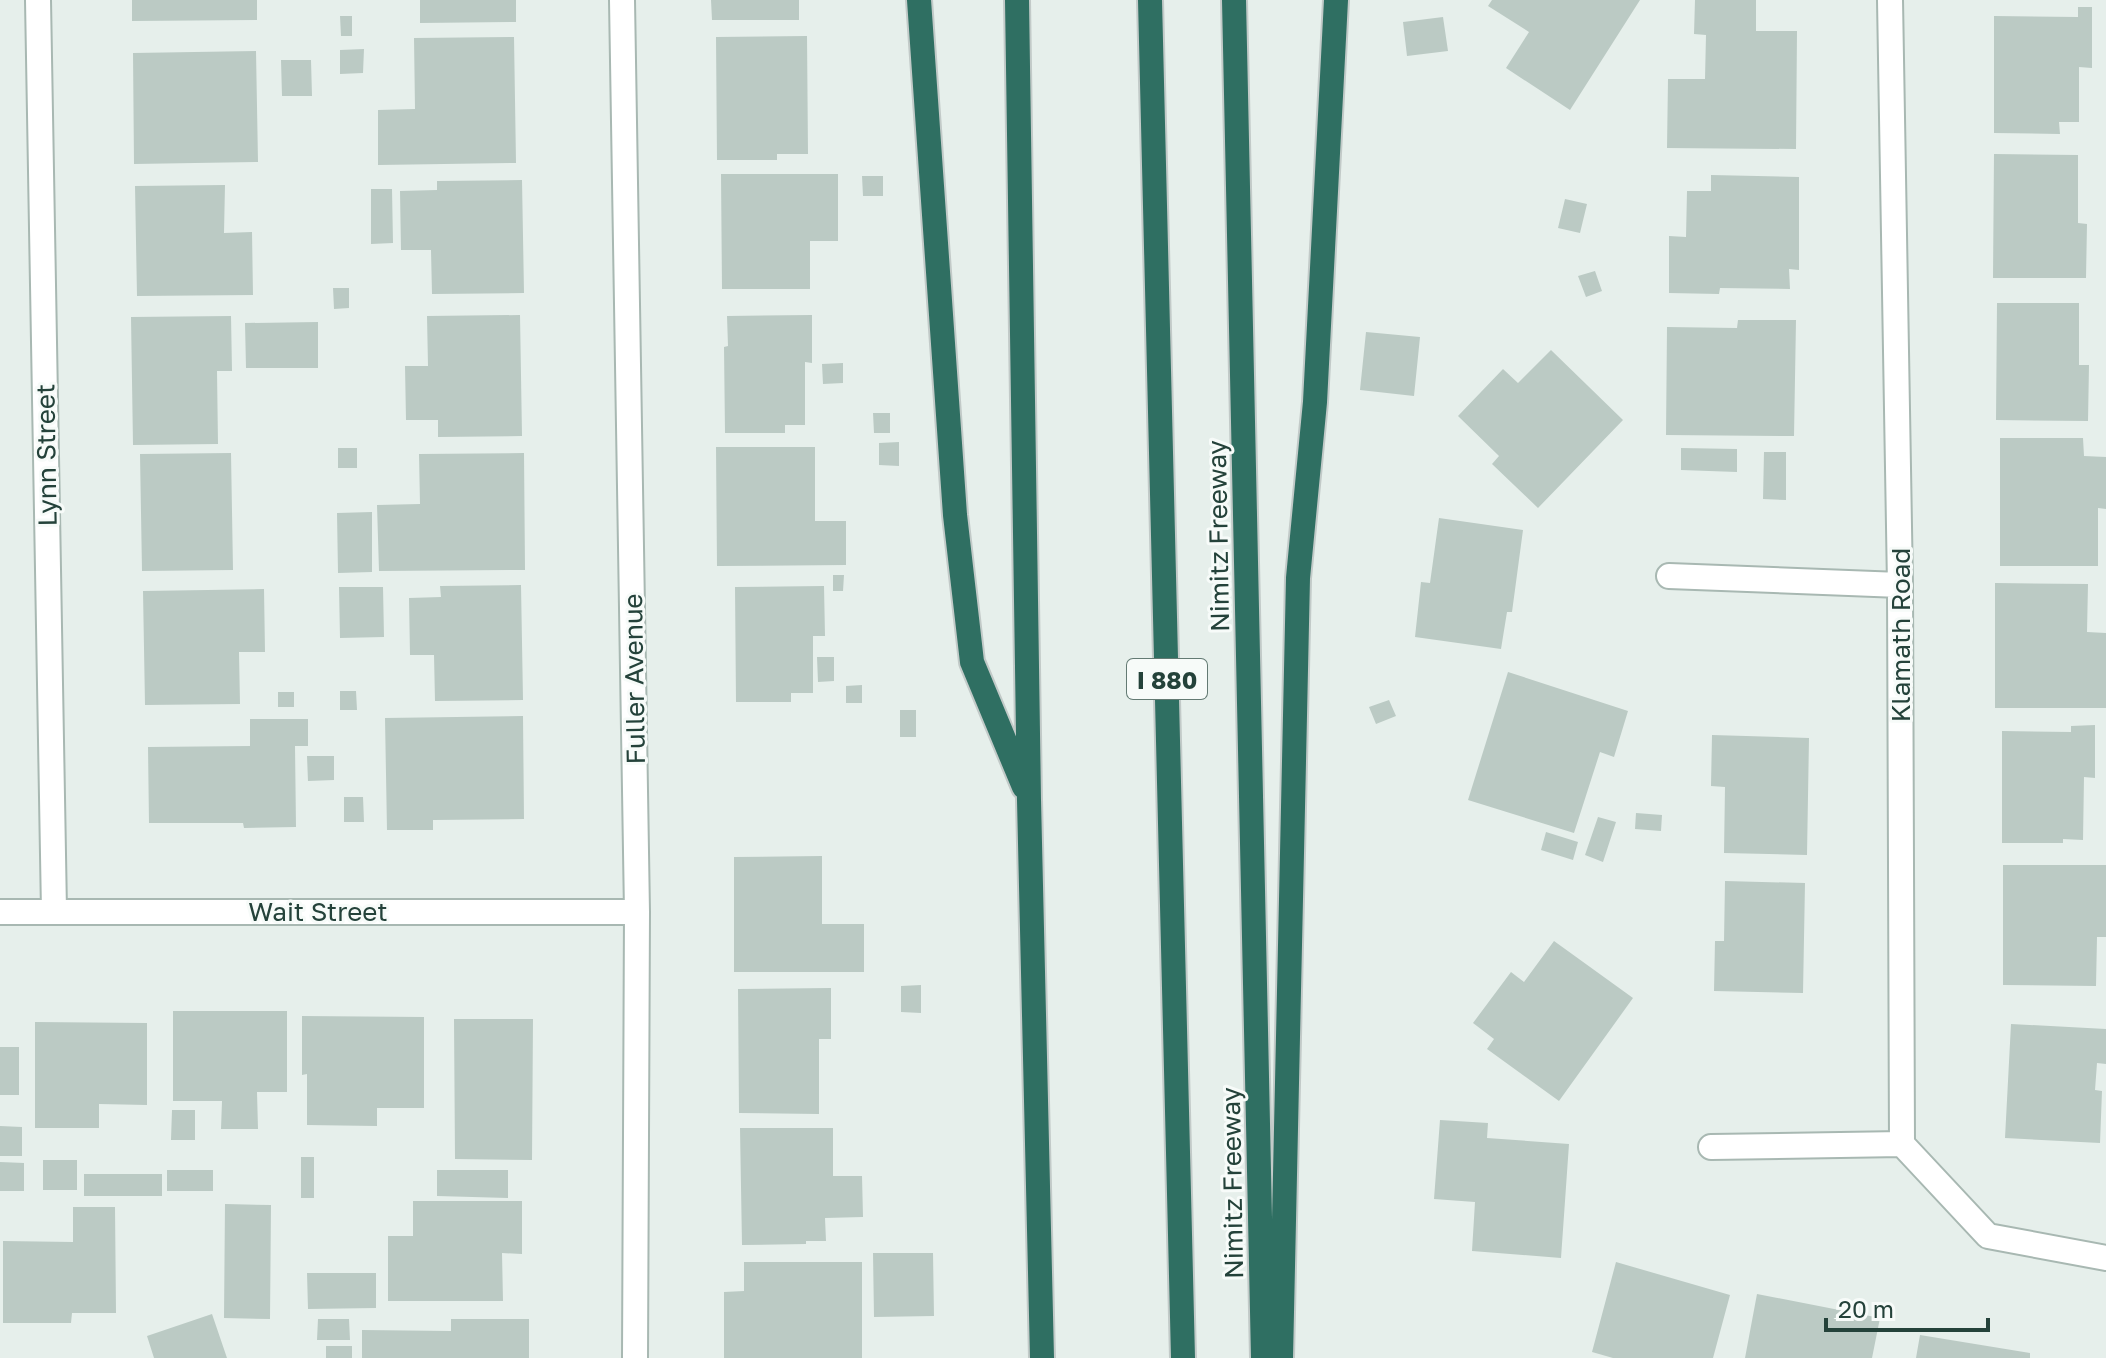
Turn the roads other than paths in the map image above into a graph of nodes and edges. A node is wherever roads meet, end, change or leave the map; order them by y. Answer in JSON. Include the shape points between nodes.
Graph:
{"nodes":[{"id":1,"x":38,"y":0,"type":"edge"},
{"id":2,"x":622,"y":0,"type":"edge"},
{"id":3,"x":919,"y":0,"type":"edge"},
{"id":4,"x":1017,"y":0,"type":"edge"},
{"id":5,"x":1150,"y":0,"type":"edge"},
{"id":6,"x":1234,"y":0,"type":"edge"},
{"id":7,"x":1336,"y":0,"type":"edge"},
{"id":8,"x":1890,"y":0,"type":"edge"},
{"id":9,"x":1669,"y":576,"type":"dead end"},
{"id":10,"x":1900,"y":585,"type":"junction"},
{"id":11,"x":1029,"y":800,"type":"junction"},
{"id":12,"x":54,"y":911,"type":"junction"},
{"id":13,"x":0,"y":912,"type":"edge"},
{"id":14,"x":637,"y":912,"type":"junction"},
{"id":15,"x":1902,"y":1144,"type":"junction"},
{"id":16,"x":1711,"y":1147,"type":"dead end"},
{"id":17,"x":2106,"y":1258,"type":"edge"},
{"id":18,"x":635,"y":1358,"type":"edge"},
{"id":19,"x":1042,"y":1358,"type":"edge"},
{"id":20,"x":1183,"y":1358,"type":"edge"},
{"id":21,"x":1263,"y":1358,"type":"edge"},
{"id":22,"x":1281,"y":1358,"type":"edge"}],
"edges":[{"from":1,"to":12,"type":"street","name":"Lynn Street"},
{"from":2,"to":14,"type":"street","name":"Fuller Avenue"},
{"from":3,"to":11,"type":"highway","via":[[955,515],[972,662]]},
{"from":4,"to":11,"type":"highway"},
{"from":5,"to":20,"type":"highway","number":"I 880"},
{"from":6,"to":21,"type":"highway","name":"Nimitz Freeway"},
{"from":7,"to":22,"type":"highway","via":[[1315,402],[1298,578]]},
{"from":8,"to":10,"type":"street","name":"Klamath Road"},
{"from":9,"to":10,"type":"street"},
{"from":10,"to":15,"type":"street","name":"Klamath Road"},
{"from":11,"to":19,"type":"highway"},
{"from":12,"to":13,"type":"street","name":"Wait Street"},
{"from":12,"to":14,"type":"street","name":"Wait Street"},
{"from":14,"to":18,"type":"street","name":"Fuller Avenue"},
{"from":15,"to":16,"type":"street"},
{"from":15,"to":17,"type":"street","via":[[1988,1236]]}]}
